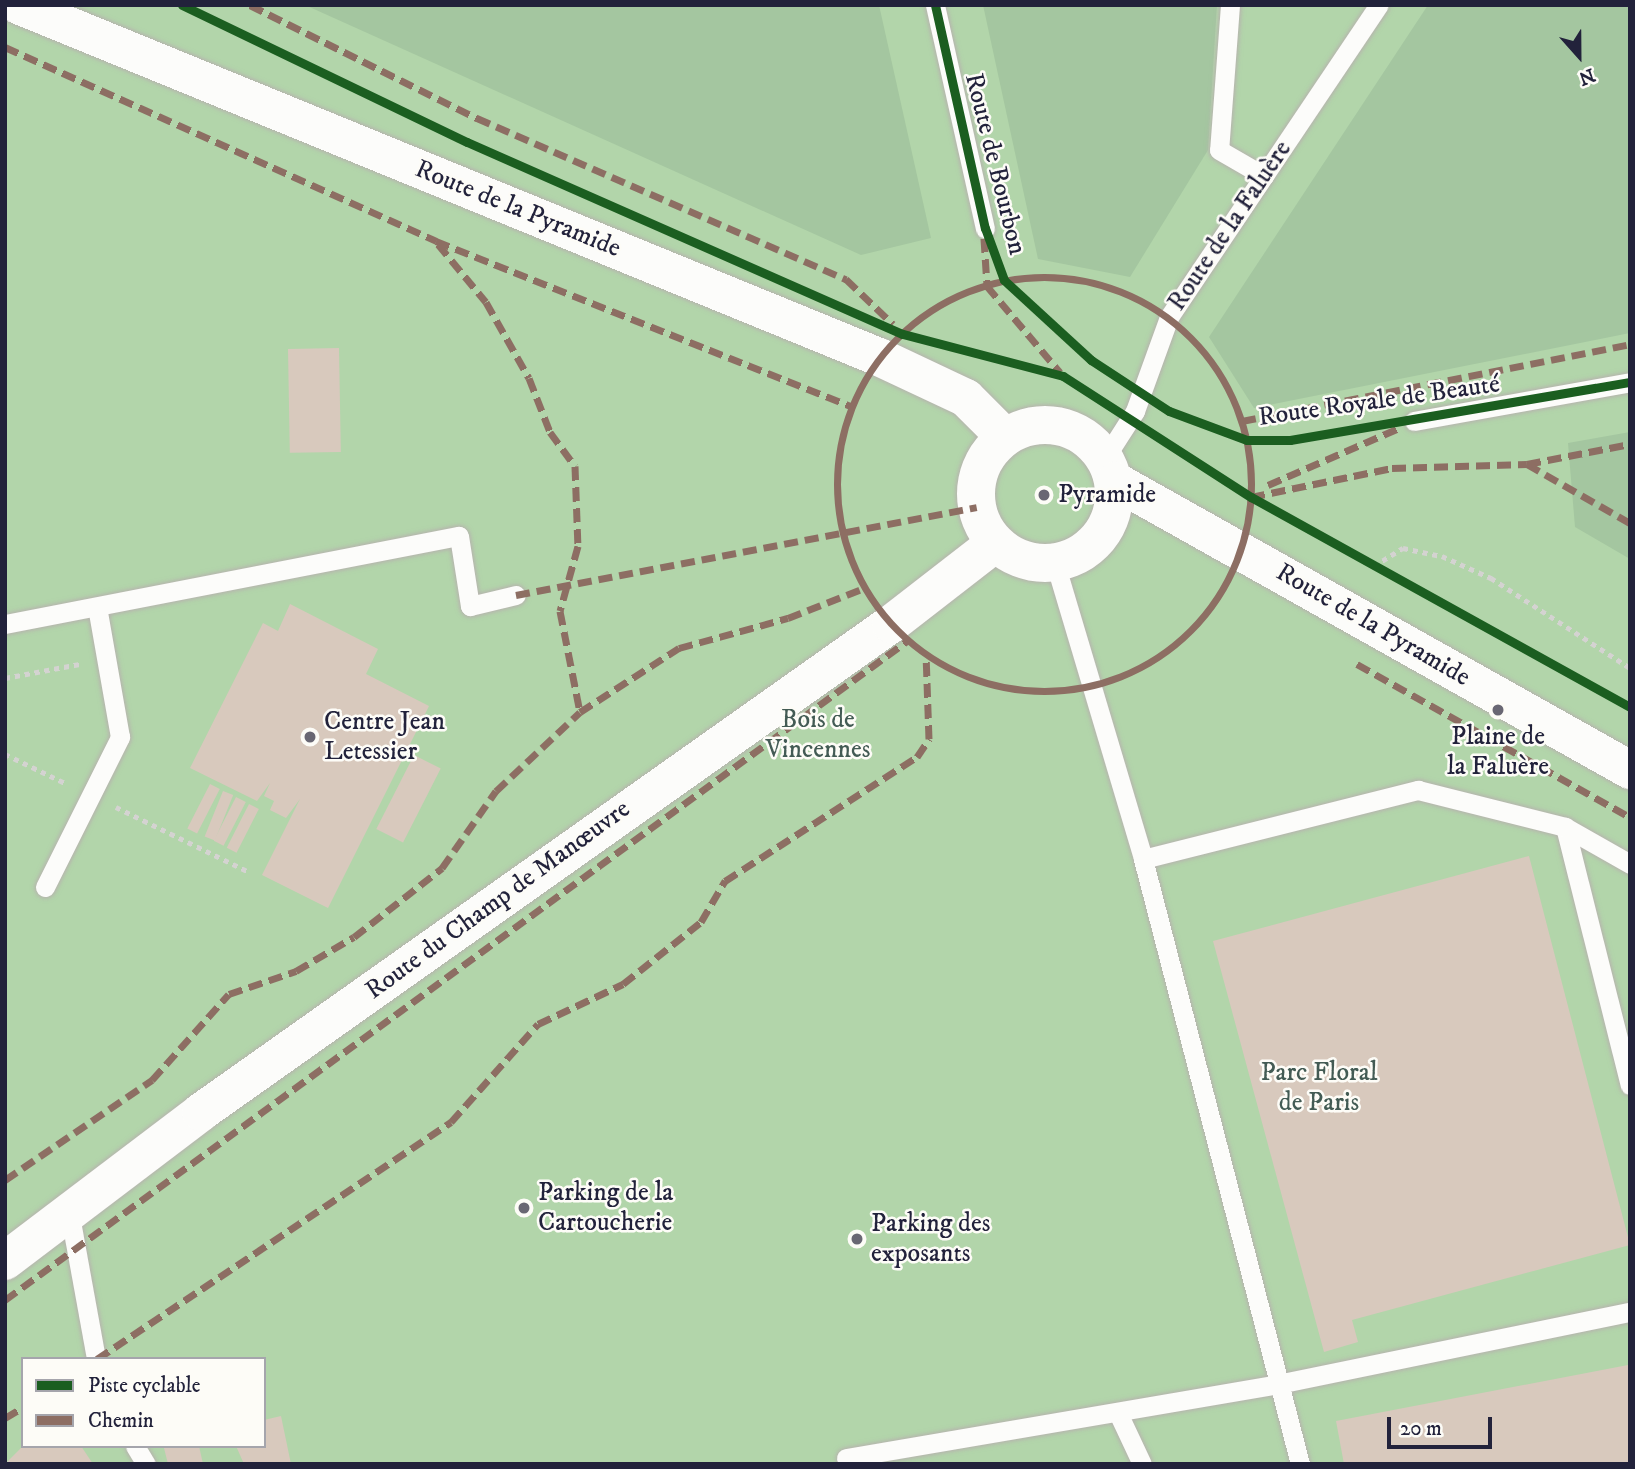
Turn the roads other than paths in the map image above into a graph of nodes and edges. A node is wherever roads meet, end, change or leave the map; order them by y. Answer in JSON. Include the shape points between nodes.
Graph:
{"nodes":[{"id":1,"x":18,"y":5,"type":"edge"},
{"id":2,"x":935,"y":5,"type":"edge"},
{"id":3,"x":1230,"y":5,"type":"edge"},
{"id":4,"x":1379,"y":5,"type":"edge"},
{"id":5,"x":1264,"y":176,"type":"junction"},
{"id":6,"x":985,"y":228,"type":"dead end"},
{"id":7,"x":1630,"y":382,"type":"edge"},
{"id":8,"x":1414,"y":421,"type":"dead end"},
{"id":9,"x":1004,"y":437,"type":"junction"},
{"id":10,"x":1110,"y":470,"type":"junction"},
{"id":11,"x":994,"y":544,"type":"junction"},
{"id":12,"x":1055,"y":563,"type":"junction"},
{"id":13,"x":516,"y":595,"type":"dead end"},
{"id":14,"x":97,"y":607,"type":"junction"},
{"id":15,"x":5,"y":624,"type":"edge"},
{"id":16,"x":1630,"y":770,"type":"edge"},
{"id":17,"x":1565,"y":827,"type":"junction"},
{"id":18,"x":1143,"y":859,"type":"junction"},
{"id":19,"x":1630,"y":864,"type":"edge"},
{"id":20,"x":45,"y":887,"type":"dead end"},
{"id":21,"x":1630,"y":1085,"type":"edge"},
{"id":22,"x":69,"y":1210,"type":"junction"},
{"id":23,"x":5,"y":1261,"type":"edge"},
{"id":24,"x":1630,"y":1312,"type":"edge"},
{"id":25,"x":96,"y":1357,"type":"edge"},
{"id":26,"x":1283,"y":1383,"type":"junction"},
{"id":27,"x":1118,"y":1413,"type":"junction"},
{"id":28,"x":846,"y":1458,"type":"dead end"},
{"id":29,"x":1142,"y":1464,"type":"edge"},
{"id":30,"x":1300,"y":1464,"type":"edge"}],
"edges":[{"from":1,"to":9,"type":"street","name":"Route de la Pyramide","via":[[879,356],[966,398]]},
{"from":2,"to":6,"type":"lane","name":"Route de Bourbon"},
{"from":3,"to":5,"type":"lane","via":[[1219,150]]},
{"from":4,"to":5,"type":"lane","name":"Route de la Faluère"},
{"from":5,"to":10,"type":"lane","name":"Route de la Faluère","via":[[1169,317]]},
{"from":7,"to":8,"type":"lane","name":"Route Royale de Beauté"},
{"from":9,"to":10,"type":"street","via":[[1028,427],[1057,426],[1084,436]]},
{"from":9,"to":11,"type":"street","via":[[984,462],[979,483],[979,516]]},
{"from":10,"to":12,"type":"street","via":[[1111,515],[1100,537]]},
{"from":10,"to":16,"type":"street","name":"Route de la Pyramide"},
{"from":11,"to":12,"type":"street","via":[[1022,560]]},
{"from":11,"to":22,"type":"street","name":"Route du Champ de Manœuvre"},
{"from":12,"to":18,"type":"lane"},
{"from":13,"to":14,"type":"lane","via":[[470,606],[459,536]]},
{"from":14,"to":15,"type":"lane"},
{"from":14,"to":20,"type":"lane","via":[[120,737]]},
{"from":17,"to":18,"type":"lane","via":[[1418,790]]},
{"from":17,"to":19,"type":"lane"},
{"from":17,"to":21,"type":"lane"},
{"from":18,"to":26,"type":"lane"},
{"from":22,"to":23,"type":"street","name":"Route du Champ de Manœuvre"},
{"from":22,"to":25,"type":"lane"},
{"from":24,"to":26,"type":"lane"},
{"from":26,"to":27,"type":"lane"},
{"from":26,"to":30,"type":"lane"},
{"from":27,"to":28,"type":"lane"},
{"from":27,"to":29,"type":"lane"}]}
